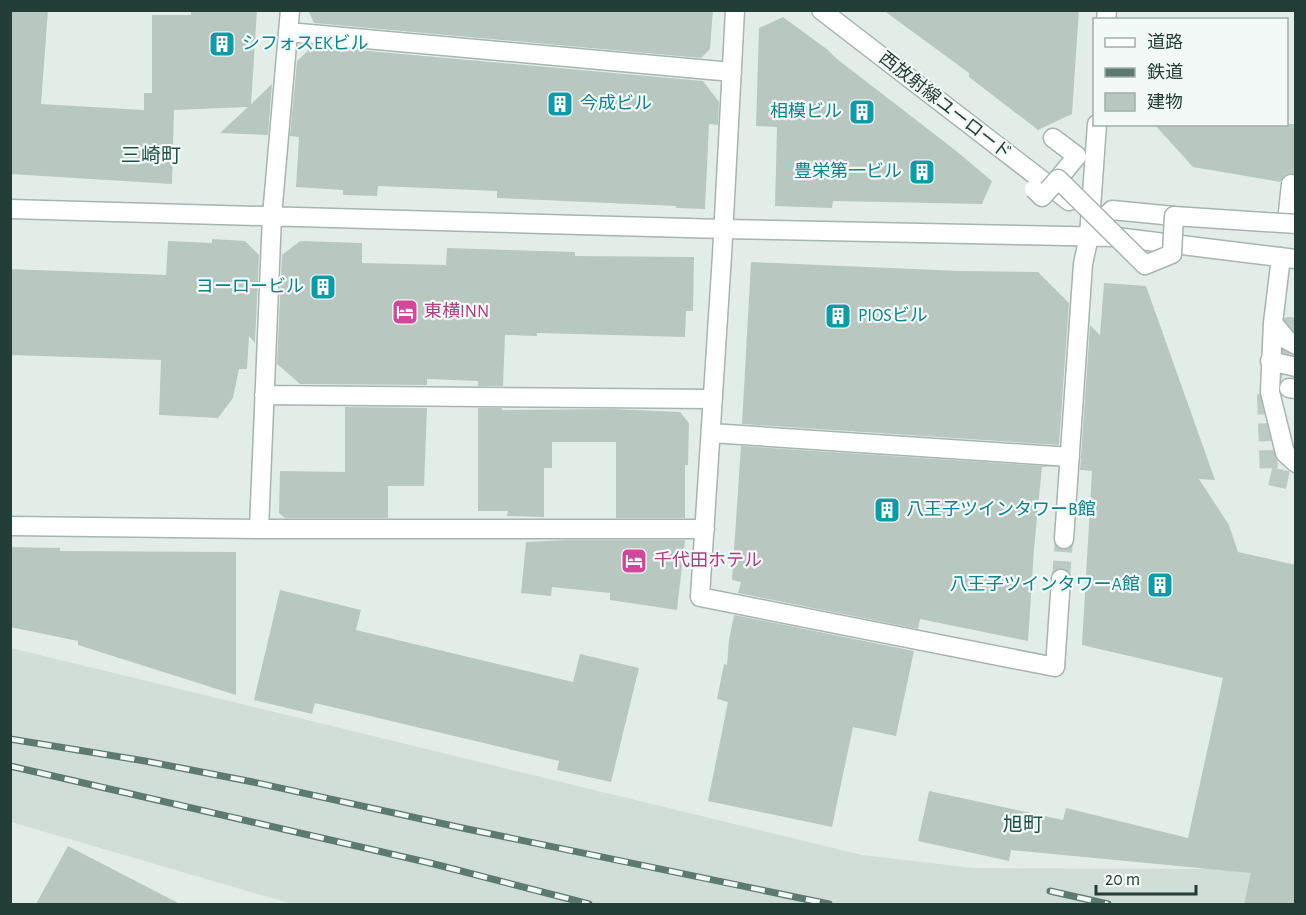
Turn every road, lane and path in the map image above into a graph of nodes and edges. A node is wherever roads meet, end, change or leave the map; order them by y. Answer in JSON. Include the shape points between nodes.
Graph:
{"nodes":[{"id":1,"x":290,"y":10,"type":"edge"},
{"id":2,"x":735,"y":10,"type":"edge"},
{"id":3,"x":821,"y":10,"type":"edge"},
{"id":4,"x":288,"y":32,"type":"junction"},
{"id":5,"x":732,"y":72,"type":"junction"},
{"id":6,"x":1097,"y":126,"type":"edge"},
{"id":7,"x":1053,"y":138,"type":"dead end"},
{"id":8,"x":1062,"y":168,"type":"junction"},
{"id":9,"x":1291,"y":184,"type":"dead end"},
{"id":10,"x":1034,"y":189,"type":"dead end"},
{"id":11,"x":1070,"y":201,"type":"dead end"},
{"id":12,"x":10,"y":209,"type":"edge"},
{"id":13,"x":272,"y":216,"type":"junction"},
{"id":14,"x":1174,"y":216,"type":"junction"},
{"id":15,"x":1291,"y":223,"type":"edge"},
{"id":16,"x":1094,"y":229,"type":"junction"},
{"id":17,"x":723,"y":230,"type":"junction"},
{"id":18,"x":1288,"y":258,"type":"edge"},
{"id":19,"x":1273,"y":323,"type":"junction"},
{"id":20,"x":1296,"y":345,"type":"edge"},
{"id":21,"x":1270,"y":361,"type":"junction"},
{"id":22,"x":1296,"y":367,"type":"edge"},
{"id":23,"x":264,"y":395,"type":"junction"},
{"id":24,"x":713,"y":399,"type":"junction"},
{"id":25,"x":1276,"y":421,"type":"junction"},
{"id":26,"x":1296,"y":425,"type":"edge"},
{"id":27,"x":711,"y":433,"type":"junction"},
{"id":28,"x":1070,"y":457,"type":"junction"},
{"id":29,"x":1296,"y":463,"type":"edge"},
{"id":30,"x":10,"y":526,"type":"edge"},
{"id":31,"x":705,"y":529,"type":"junction"},
{"id":32,"x":259,"y":530,"type":"junction"},
{"id":33,"x":1064,"y":539,"type":"tunnel mouth"},
{"id":34,"x":1061,"y":579,"type":"tunnel mouth"}],
"edges":[{"from":1,"to":4,"type":"street"},
{"from":2,"to":5,"type":"street"},
{"from":3,"to":11,"type":"street","name":"西放射線ユーロード"},
{"from":4,"to":5,"type":"street"},
{"from":4,"to":13,"type":"street"},
{"from":5,"to":17,"type":"street"},
{"from":6,"to":16,"type":"street"},
{"from":7,"to":8,"type":"street","via":[[1077,156]]},
{"from":8,"to":10,"type":"street","bridge":true,"via":[[1042,197]]},
{"from":8,"to":16,"type":"street","bridge":true},
{"from":9,"to":15,"type":"street"},
{"from":12,"to":13,"type":"street"},
{"from":13,"to":17,"type":"street"},
{"from":13,"to":23,"type":"street"},
{"from":14,"to":15,"type":"street","bridge":true},
{"from":14,"to":16,"type":"street","via":[[1112,210]]},
{"from":14,"to":16,"type":"street","bridge":true,"via":[[1172,254],[1145,266]]},
{"from":16,"to":17,"type":"street"},
{"from":16,"to":18,"type":"street","via":[[1116,237]]},
{"from":16,"to":28,"type":"street","via":[[1083,264]]},
{"from":17,"to":24,"type":"street"},
{"from":18,"to":19,"type":"street"},
{"from":19,"to":20,"type":"street"},
{"from":19,"to":21,"type":"street"},
{"from":21,"to":22,"type":"street"},
{"from":21,"to":25,"type":"street","via":[[1270,392]]},
{"from":23,"to":24,"type":"street"},
{"from":23,"to":32,"type":"street"},
{"from":24,"to":27,"type":"street"},
{"from":25,"to":26,"type":"street"},
{"from":25,"to":29,"type":"street","via":[[1285,453]]},
{"from":27,"to":28,"type":"street"},
{"from":27,"to":31,"type":"street"},
{"from":28,"to":33,"type":"street"},
{"from":30,"to":32,"type":"street"},
{"from":31,"to":32,"type":"street"},
{"from":31,"to":34,"type":"street","via":[[700,597],[1054,667]]}]}
